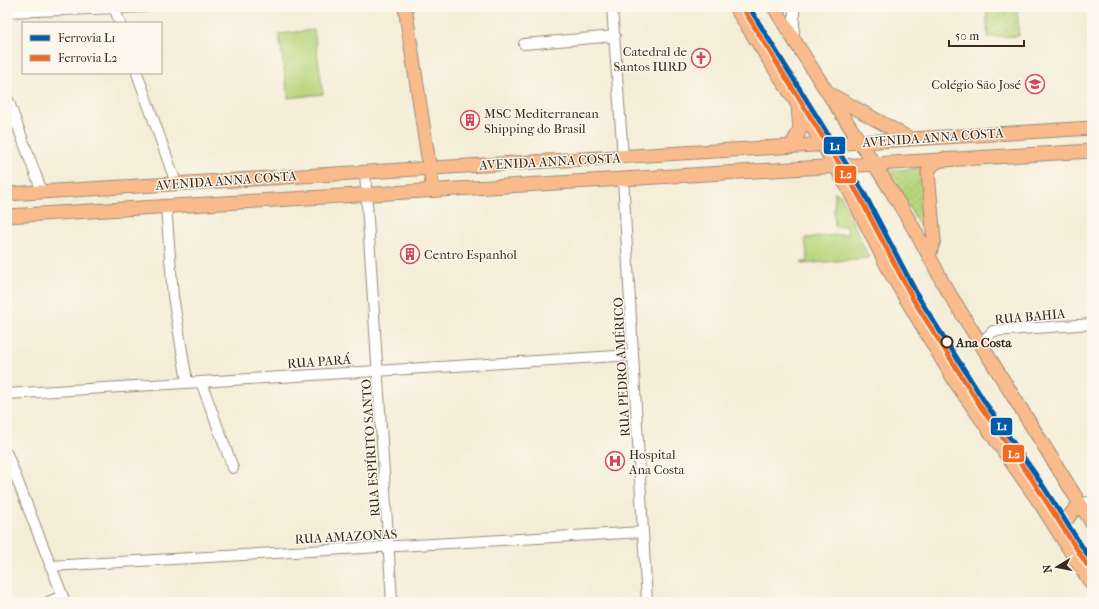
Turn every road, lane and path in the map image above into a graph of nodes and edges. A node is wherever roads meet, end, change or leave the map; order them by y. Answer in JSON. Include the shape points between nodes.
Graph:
{"nodes":[{"id":1,"x":144,"y":7,"type":"edge"},
{"id":2,"x":405,"y":7,"type":"edge"},
{"id":3,"x":612,"y":7,"type":"edge"},
{"id":4,"x":735,"y":7,"type":"edge"},
{"id":5,"x":774,"y":7,"type":"edge"},
{"id":6,"x":794,"y":7,"type":"edge"},
{"id":7,"x":114,"y":8,"type":"edge"},
{"id":8,"x":7,"y":12,"type":"edge"},
{"id":9,"x":120,"y":22,"type":"edge"},
{"id":10,"x":614,"y":36,"type":"junction"},
{"id":11,"x":794,"y":42,"type":"junction"},
{"id":12,"x":524,"y":44,"type":"dead end"},
{"id":13,"x":138,"y":74,"type":"edge"},
{"id":14,"x":827,"y":92,"type":"junction"},
{"id":15,"x":7,"y":97,"type":"edge"},
{"id":16,"x":797,"y":104,"type":"junction"},
{"id":17,"x":1092,"y":128,"type":"edge"},
{"id":18,"x":909,"y":138,"type":"junction"},
{"id":19,"x":860,"y":142,"type":"junction"},
{"id":20,"x":822,"y":144,"type":"junction"},
{"id":21,"x":791,"y":146,"type":"junction"},
{"id":22,"x":1092,"y":151,"type":"edge"},
{"id":23,"x":670,"y":154,"type":"junction"},
{"id":24,"x":623,"y":157,"type":"junction"},
{"id":25,"x":943,"y":158,"type":"junction"},
{"id":26,"x":874,"y":164,"type":"junction"},
{"id":27,"x":835,"y":166,"type":"junction"},
{"id":28,"x":430,"y":168,"type":"junction"},
{"id":29,"x":365,"y":172,"type":"junction"},
{"id":30,"x":623,"y":178,"type":"junction"},
{"id":31,"x":176,"y":183,"type":"junction"},
{"id":32,"x":433,"y":190,"type":"junction"},
{"id":33,"x":42,"y":192,"type":"junction"},
{"id":34,"x":7,"y":194,"type":"edge"},
{"id":35,"x":365,"y":194,"type":"junction"},
{"id":36,"x":166,"y":206,"type":"junction"},
{"id":37,"x":7,"y":216,"type":"edge"},
{"id":38,"x":929,"y":256,"type":"junction"},
{"id":39,"x":1092,"y":324,"type":"edge"},
{"id":40,"x":985,"y":352,"type":"junction"},
{"id":41,"x":633,"y":355,"type":"junction"},
{"id":42,"x":378,"y":370,"type":"junction"},
{"id":43,"x":187,"y":382,"type":"junction"},
{"id":44,"x":200,"y":382,"type":"junction"},
{"id":45,"x":7,"y":394,"type":"edge"},
{"id":46,"x":7,"y":454,"type":"edge"},
{"id":47,"x":233,"y":468,"type":"dead end"},
{"id":48,"x":1086,"y":503,"type":"edge"},
{"id":49,"x":1092,"y":523,"type":"edge"},
{"id":50,"x":643,"y":532,"type":"junction"},
{"id":51,"x":1061,"y":536,"type":"junction"},
{"id":52,"x":389,"y":547,"type":"junction"},
{"id":53,"x":50,"y":566,"type":"junction"},
{"id":54,"x":1092,"y":585,"type":"edge"},
{"id":55,"x":63,"y":599,"type":"edge"},
{"id":56,"x":48,"y":602,"type":"edge"},
{"id":57,"x":392,"y":602,"type":"edge"},
{"id":58,"x":647,"y":602,"type":"edge"}],
"edges":[{"from":1,"to":7,"type":"street"},
{"from":2,"to":28,"type":"main road"},
{"from":3,"to":10,"type":"street"},
{"from":4,"to":16,"type":"main road"},
{"from":5,"to":11,"type":"main road"},
{"from":6,"to":11,"type":"street"},
{"from":7,"to":8,"type":"street"},
{"from":7,"to":9,"type":"street"},
{"from":10,"to":12,"type":"street"},
{"from":10,"to":24,"type":"street"},
{"from":11,"to":14,"type":"main road"},
{"from":13,"to":31,"type":"street"},
{"from":14,"to":18,"type":"main road"},
{"from":14,"to":19,"type":"main road"},
{"from":15,"to":33,"type":"street"},
{"from":16,"to":20,"type":"main road"},
{"from":16,"to":21,"type":"main road","via":[[800,130]]},
{"from":17,"to":18,"type":"main road","name":"AVENIDA ANNA COSTA"},
{"from":18,"to":19,"type":"main road","name":"AVENIDA ANNA COSTA"},
{"from":19,"to":20,"type":"main road","name":"AVENIDA ANNA COSTA"},
{"from":19,"to":26,"type":"main road"},
{"from":20,"to":21,"type":"main road","name":"AVENIDA ANNA COSTA"},
{"from":20,"to":27,"type":"main road"},
{"from":21,"to":23,"type":"main road","name":"AVENIDA ANNA COSTA"},
{"from":22,"to":25,"type":"main road","name":"AVENIDA ANNA COSTA"},
{"from":23,"to":24,"type":"main road","name":"AVENIDA ANNA COSTA"},
{"from":23,"to":30,"type":"main road","via":[[662,158],[629,162],[624,169]]},
{"from":24,"to":28,"type":"main road","name":"AVENIDA ANNA COSTA"},
{"from":25,"to":26,"type":"main road","name":"AVENIDA ANNA COSTA"},
{"from":25,"to":38,"type":"main road","via":[[933,164],[928,172],[934,240]]},
{"from":26,"to":27,"type":"main road","name":"AVENIDA ANNA COSTA"},
{"from":26,"to":38,"type":"main road"},
{"from":27,"to":30,"type":"main road","name":"AVENIDA ANNA COSTA"},
{"from":27,"to":51,"type":"main road","via":[[890,272],[956,383]]},
{"from":28,"to":29,"type":"main road","name":"AVENIDA ANNA COSTA"},
{"from":28,"to":32,"type":"main road"},
{"from":29,"to":31,"type":"main road","name":"AVENIDA ANNA COSTA"},
{"from":29,"to":35,"type":"street","name":"RUA ESPÍRITO SANTO"},
{"from":30,"to":32,"type":"main road","name":"AVENIDA ANNA COSTA"},
{"from":30,"to":41,"type":"street","name":"RUA PEDRO AMÉRICO"},
{"from":31,"to":33,"type":"main road","name":"AVENIDA ANNA COSTA"},
{"from":32,"to":35,"type":"main road","name":"AVENIDA ANNA COSTA"},
{"from":33,"to":34,"type":"main road","name":"AVENIDA ANNA COSTA"},
{"from":35,"to":36,"type":"main road","name":"AVENIDA ANNA COSTA"},
{"from":35,"to":42,"type":"street","name":"RUA ESPÍRITO SANTO"},
{"from":36,"to":37,"type":"main road","name":"AVENIDA ANNA COSTA"},
{"from":36,"to":43,"type":"street","via":[[173,296]]},
{"from":38,"to":40,"type":"main road"},
{"from":39,"to":40,"type":"street","name":"RUA BAHIA","via":[[993,331],[986,338]]},
{"from":40,"to":48,"type":"main road"},
{"from":41,"to":42,"type":"street","name":"RUA PARÁ"},
{"from":41,"to":50,"type":"street","name":"RUA PEDRO AMÉRICO"},
{"from":42,"to":44,"type":"street","name":"RUA PARÁ"},
{"from":42,"to":52,"type":"street","name":"RUA ESPÍRITO SANTO"},
{"from":43,"to":44,"type":"street","name":"RUA PARÁ"},
{"from":43,"to":45,"type":"street","name":"RUA PARÁ"},
{"from":44,"to":47,"type":"street"},
{"from":46,"to":53,"type":"street"},
{"from":48,"to":49,"type":"main road"},
{"from":48,"to":51,"type":"main road","via":[[1062,525]]},
{"from":50,"to":52,"type":"street","name":"RUA AMAZONAS"},
{"from":50,"to":58,"type":"street","name":"RUA PEDRO AMÉRICO"},
{"from":51,"to":54,"type":"main road"},
{"from":52,"to":53,"type":"street","name":"RUA AMAZONAS"},
{"from":52,"to":57,"type":"street","name":"RUA ESPÍRITO SANTO"},
{"from":53,"to":55,"type":"street"},
{"from":55,"to":56,"type":"street"}]}
